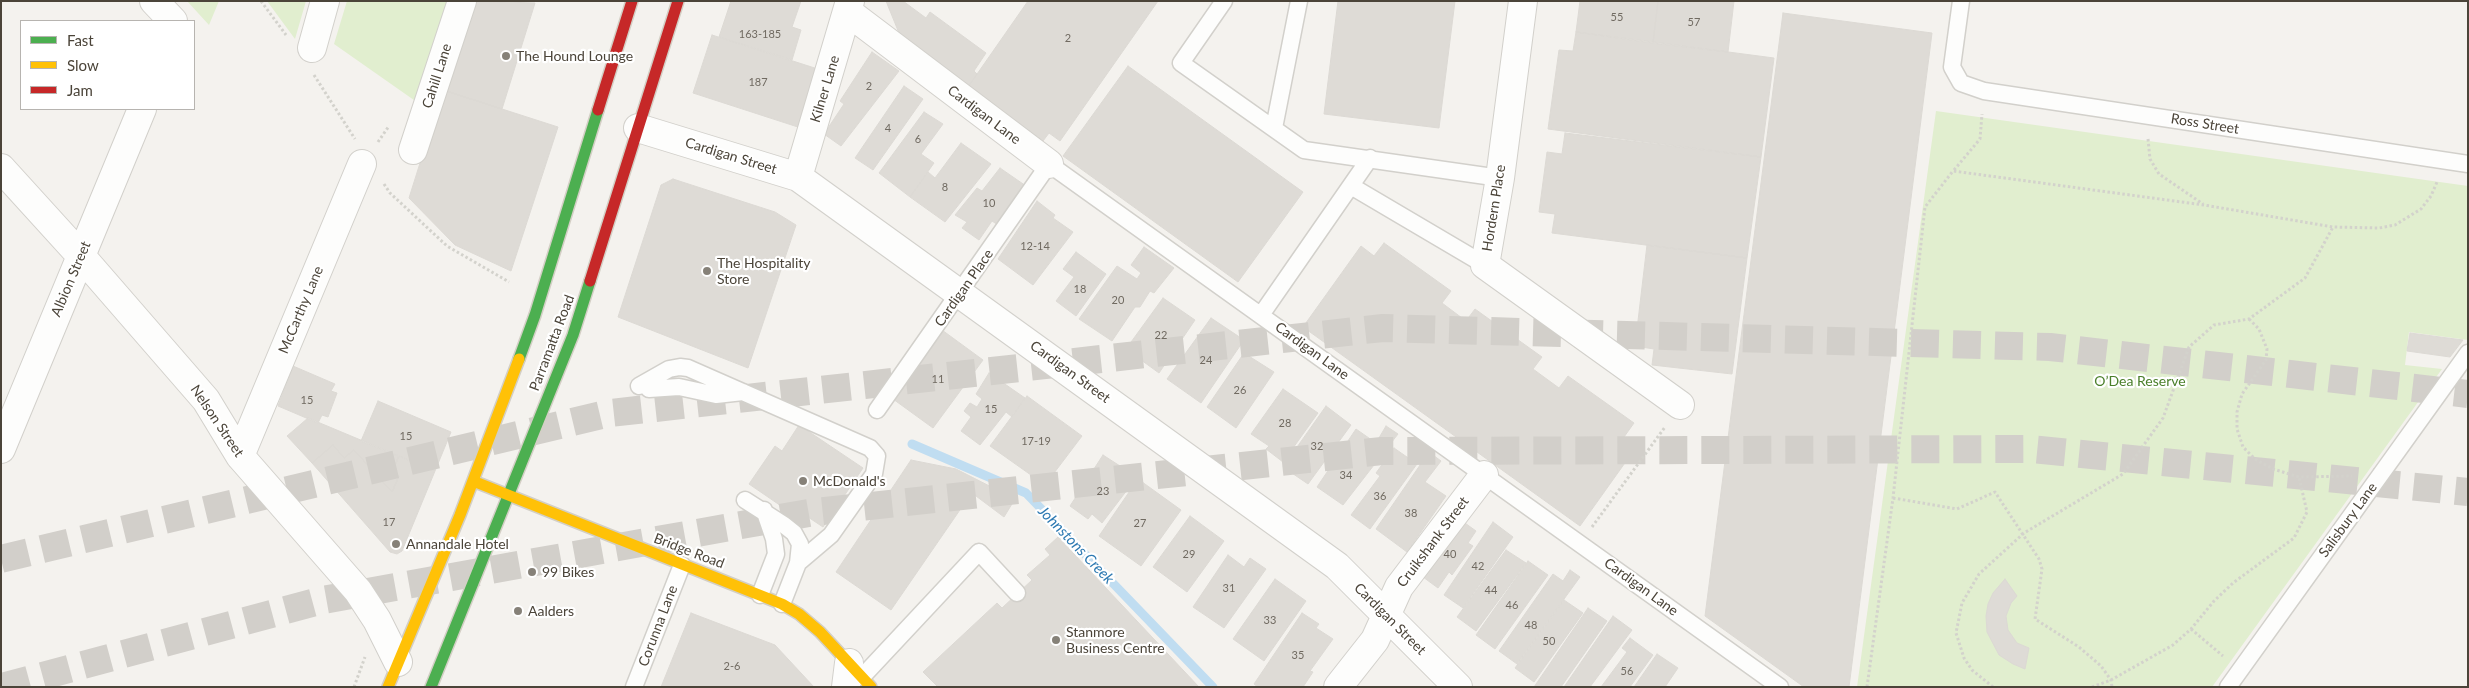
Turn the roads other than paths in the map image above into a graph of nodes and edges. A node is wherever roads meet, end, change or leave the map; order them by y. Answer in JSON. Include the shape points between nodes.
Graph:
{"nodes":[{"id":1,"x":154,"y":1,"type":"edge"},
{"id":2,"x":325,"y":1,"type":"edge"},
{"id":3,"x":462,"y":1,"type":"edge"},
{"id":4,"x":632,"y":1,"type":"edge"},
{"id":5,"x":678,"y":1,"type":"edge"},
{"id":6,"x":1224,"y":1,"type":"edge"},
{"id":7,"x":1299,"y":1,"type":"edge"},
{"id":8,"x":1523,"y":1,"type":"edge"},
{"id":9,"x":1961,"y":1,"type":"edge"},
{"id":10,"x":849,"y":7,"type":"edge"},
{"id":11,"x":171,"y":20,"type":"edge"},
{"id":12,"x":312,"y":48,"type":"dead end"},
{"id":13,"x":142,"y":110,"type":"edge"},
{"id":14,"x":638,"y":128,"type":"junction"},
{"id":15,"x":1274,"y":128,"type":"junction"},
{"id":16,"x":413,"y":150,"type":"dead end"},
{"id":17,"x":1370,"y":158,"type":"junction"},
{"id":18,"x":362,"y":164,"type":"dead end"},
{"id":19,"x":1049,"y":164,"type":"junction"},
{"id":20,"x":2468,"y":164,"type":"edge"},
{"id":21,"x":1,"y":168,"type":"edge"},
{"id":22,"x":798,"y":177,"type":"junction"},
{"id":23,"x":1500,"y":178,"type":"junction"},
{"id":24,"x":1351,"y":186,"type":"junction"},
{"id":25,"x":81,"y":256,"type":"junction"},
{"id":26,"x":1485,"y":265,"type":"junction"},
{"id":27,"x":961,"y":294,"type":"junction"},
{"id":28,"x":1261,"y":315,"type":"junction"},
{"id":29,"x":2468,"y":353,"type":"edge"},
{"id":30,"x":644,"y":388,"type":"dead end"},
{"id":31,"x":1680,"y":405,"type":"road end"},
{"id":32,"x":877,"y":410,"type":"dead end"},
{"id":33,"x":1,"y":449,"type":"edge"},
{"id":34,"x":240,"y":456,"type":"junction"},
{"id":35,"x":1484,"y":474,"type":"junction"},
{"id":36,"x":473,"y":481,"type":"junction"},
{"id":37,"x":508,"y":496,"type":"junction"},
{"id":38,"x":745,"y":500,"type":"dead end"},
{"id":39,"x":764,"y":510,"type":"junction"},
{"id":40,"x":798,"y":562,"type":"junction"},
{"id":41,"x":682,"y":565,"type":"junction"},
{"id":42,"x":1017,"y":594,"type":"dead end"},
{"id":43,"x":760,"y":595,"type":"junction"},
{"id":44,"x":782,"y":604,"type":"junction"},
{"id":45,"x":1386,"y":616,"type":"junction"},
{"id":46,"x":398,"y":662,"type":"junction"},
{"id":47,"x":857,"y":678,"type":"edge"},
{"id":48,"x":388,"y":687,"type":"edge"},
{"id":49,"x":431,"y":687,"type":"edge"},
{"id":50,"x":634,"y":687,"type":"edge"},
{"id":51,"x":1338,"y":687,"type":"edge"},
{"id":52,"x":1458,"y":687,"type":"edge"},
{"id":53,"x":1780,"y":687,"type":"edge"},
{"id":54,"x":2228,"y":687,"type":"edge"}],
"edges":[{"from":1,"to":11,"type":"street"},
{"from":2,"to":12,"type":"street"},
{"from":3,"to":16,"type":"street","name":"Cahill Lane"},
{"from":4,"to":36,"type":"main road","name":"Parramatta Road","via":[[556,253]]},
{"from":5,"to":14,"type":"main road","name":"Parramatta Road"},
{"from":6,"to":15,"type":"lane","via":[[1182,63]]},
{"from":7,"to":15,"type":"lane"},
{"from":8,"to":23,"type":"street","name":"Hordern Place"},
{"from":9,"to":20,"type":"lane","name":"Ross Street","via":[[1952,67],[1960,83],[1984,91]]},
{"from":10,"to":19,"type":"street","name":"Cardigan Lane"},
{"from":10,"to":22,"type":"street","name":"Kilner Lane"},
{"from":13,"to":25,"type":"street","name":"Albion Street"},
{"from":14,"to":22,"type":"street","name":"Cardigan Street"},
{"from":14,"to":37,"type":"main road","name":"Parramatta Road","via":[[573,335]]},
{"from":15,"to":17,"type":"lane","via":[[1304,150]]},
{"from":17,"to":23,"type":"lane"},
{"from":17,"to":24,"type":"lane"},
{"from":18,"to":34,"type":"street","name":"McCarthy Lane"},
{"from":19,"to":27,"type":"lane","name":"Cardigan Place"},
{"from":19,"to":28,"type":"lane","name":"Cardigan Lane"},
{"from":21,"to":25,"type":"street","name":"Nelson Street"},
{"from":22,"to":27,"type":"street","name":"Cardigan Street"},
{"from":23,"to":26,"type":"street","name":"Hordern Place"},
{"from":24,"to":26,"type":"lane"},
{"from":24,"to":28,"type":"lane"},
{"from":25,"to":33,"type":"street","name":"Albion Street"},
{"from":25,"to":34,"type":"street","name":"Nelson Street","via":[[206,400]]},
{"from":26,"to":31,"type":"street","name":"Hordern Place"},
{"from":27,"to":32,"type":"lane","name":"Cardigan Place"},
{"from":27,"to":45,"type":"street","name":"Cardigan Street","via":[[1337,566]]},
{"from":28,"to":35,"type":"lane","name":"Cardigan Lane"},
{"from":29,"to":54,"type":"lane","name":"Salisbury Lane"},
{"from":30,"to":40,"type":"lane","via":[[669,369],[688,368],[870,448],[877,456],[874,474],[831,535]]},
{"from":34,"to":46,"type":"street","name":"Nelson Street","via":[[358,592],[377,620]]},
{"from":35,"to":45,"type":"street","name":"Cruikshank Street","via":[[1398,587]]},
{"from":35,"to":53,"type":"lane","name":"Cardigan Lane"},
{"from":36,"to":37,"type":"main road","name":"Bridge Road"},
{"from":36,"to":46,"type":"main road","name":"Parramatta Road"},
{"from":37,"to":41,"type":"main road","name":"Bridge Road"},
{"from":37,"to":49,"type":"main road","name":"Parramatta Road"},
{"from":38,"to":39,"type":"lane"},
{"from":39,"to":40,"type":"lane","via":[[794,533],[800,544]]},
{"from":39,"to":43,"type":"lane","via":[[776,554]]},
{"from":40,"to":44,"type":"lane"},
{"from":41,"to":43,"type":"main road","name":"Bridge Road"},
{"from":41,"to":50,"type":"lane","name":"Corunna Lane"},
{"from":42,"to":47,"type":"lane","via":[[979,552]]},
{"from":43,"to":44,"type":"main road","name":"Bridge Road"},
{"from":44,"to":47,"type":"main road","name":"Bridge Road","via":[[820,632]]},
{"from":45,"to":51,"type":"street","name":"Cruikshank Street","via":[[1375,640]]},
{"from":45,"to":52,"type":"street","name":"Cardigan Street"},
{"from":46,"to":48,"type":"main road","name":"Parramatta Road"}]}
